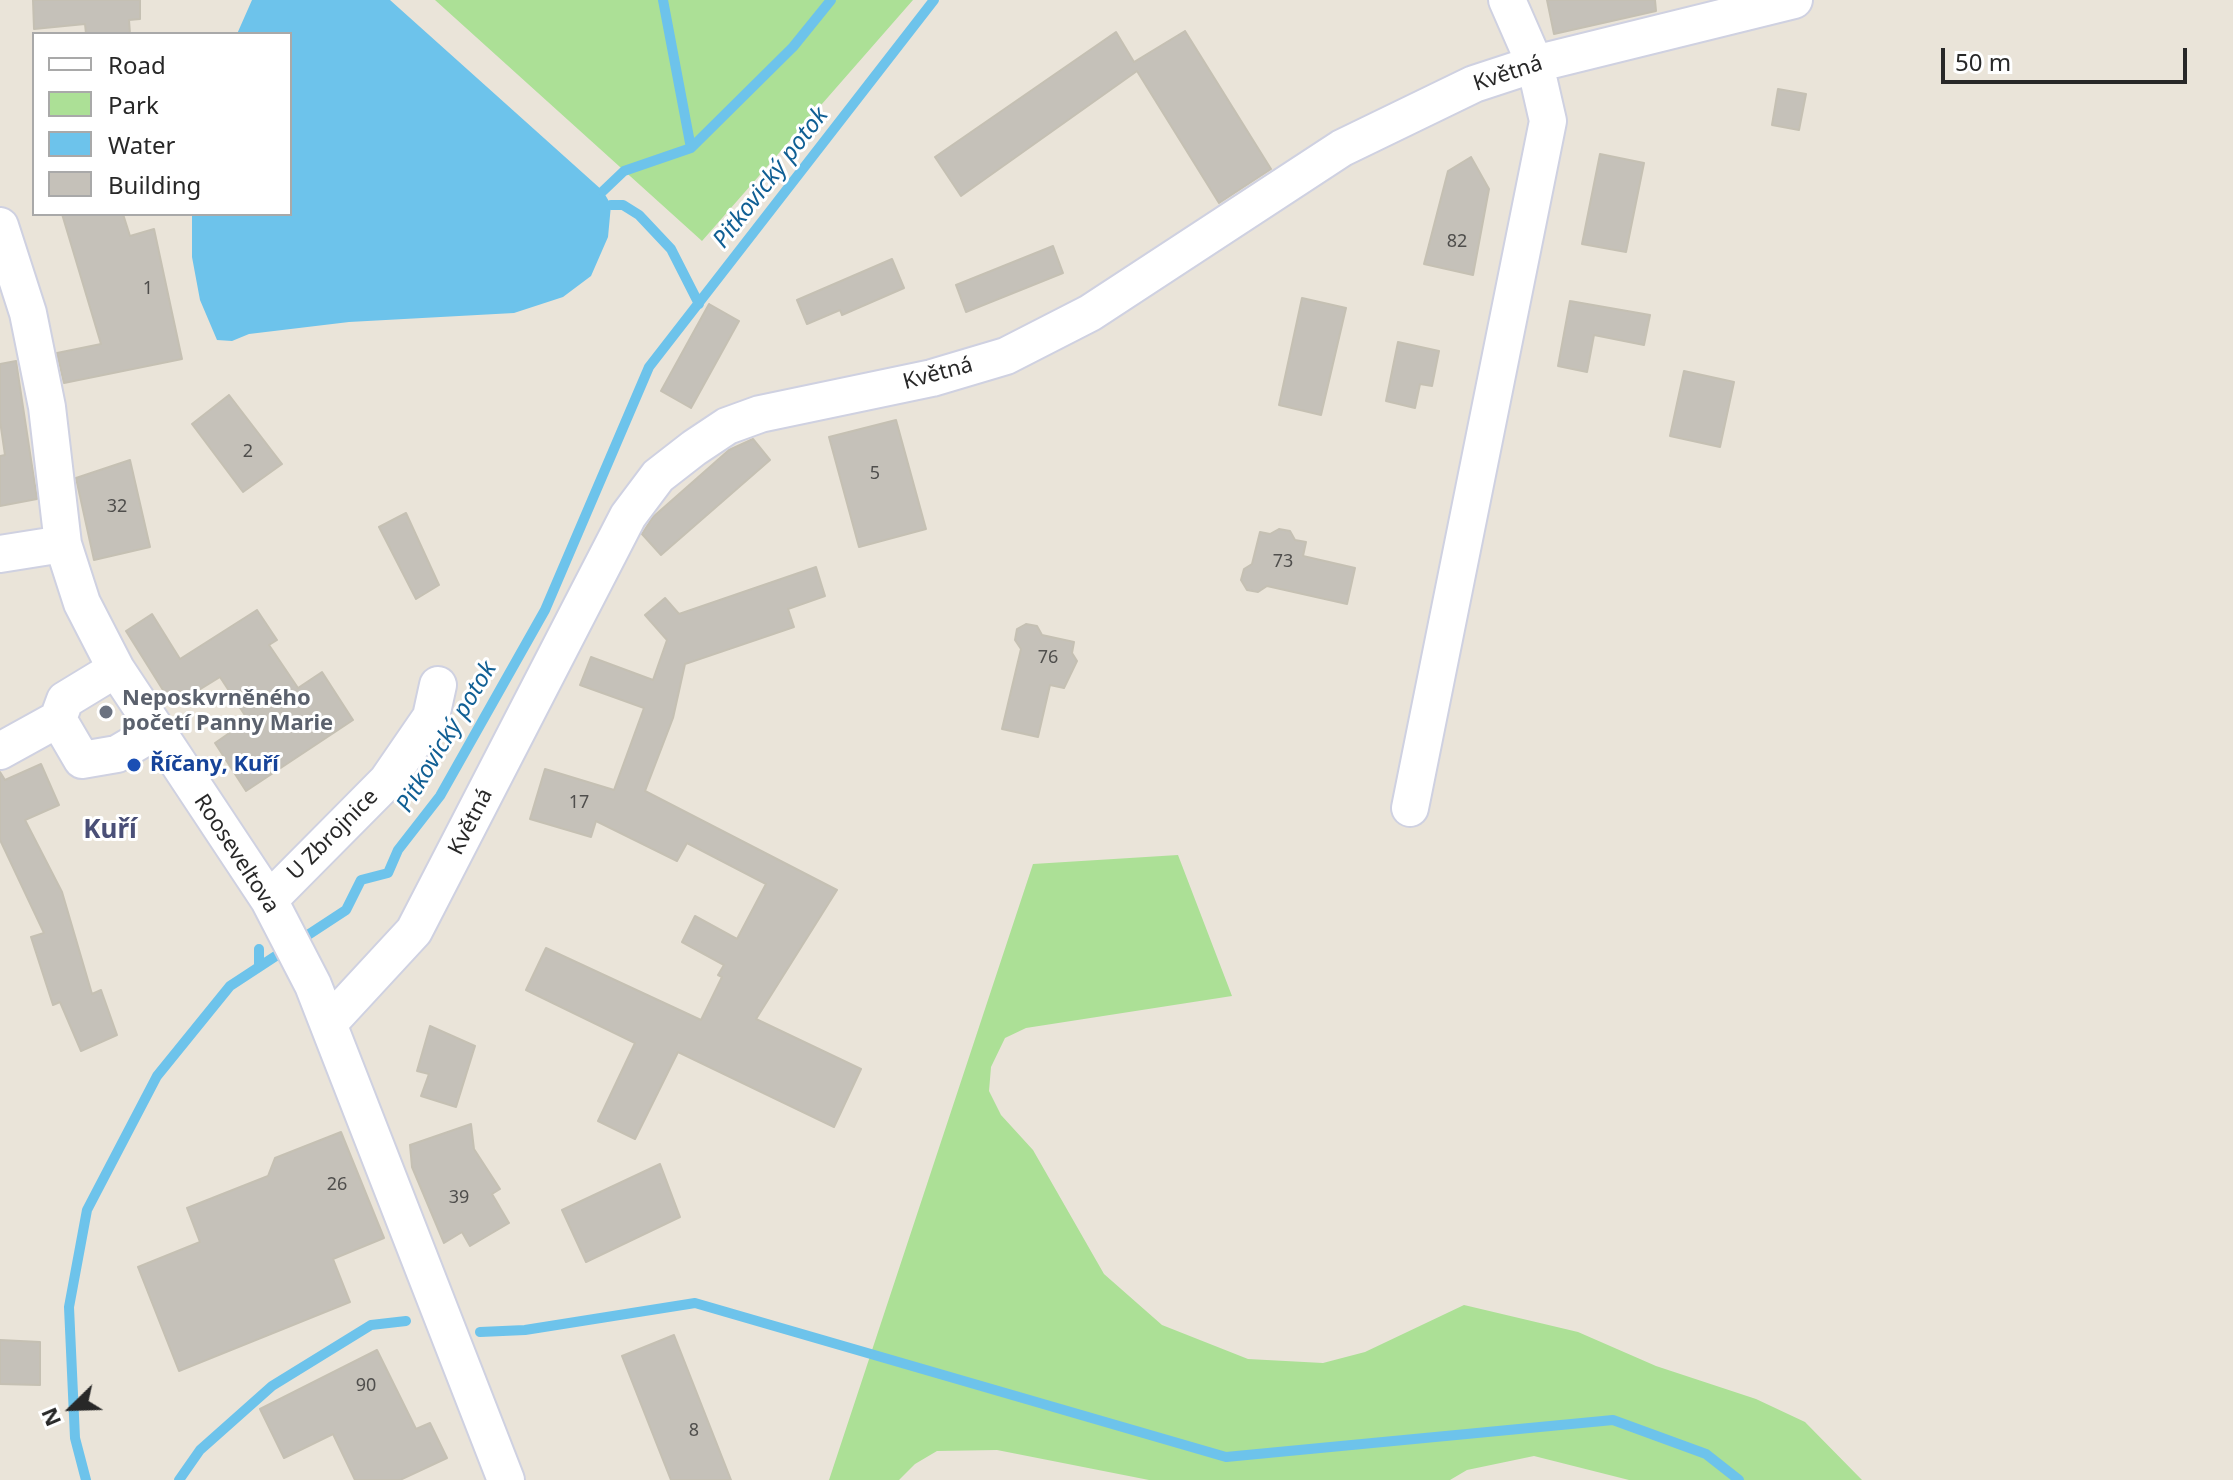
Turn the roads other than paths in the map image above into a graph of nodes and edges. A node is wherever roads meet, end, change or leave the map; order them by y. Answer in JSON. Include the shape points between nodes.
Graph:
{"nodes":[{"id":1,"x":1507,"y":0,"type":"edge"},
{"id":2,"x":1794,"y":0,"type":"edge"},
{"id":3,"x":1535,"y":64,"type":"junction"},
{"id":4,"x":0,"y":226,"type":"edge"},
{"id":5,"x":63,"y":544,"type":"junction"},
{"id":6,"x":0,"y":554,"type":"edge"},
{"id":7,"x":116,"y":669,"type":"junction"},
{"id":8,"x":438,"y":685,"type":"dead end"},
{"id":9,"x":58,"y":719,"type":"junction"},
{"id":10,"x":156,"y":731,"type":"junction"},
{"id":11,"x":0,"y":751,"type":"edge"},
{"id":12,"x":1410,"y":808,"type":"dead end"},
{"id":13,"x":274,"y":911,"type":"junction"},
{"id":14,"x":329,"y":1023,"type":"junction"},
{"id":15,"x":506,"y":1480,"type":"edge"}],
"edges":[{"from":1,"to":3,"type":"street"},
{"from":2,"to":3,"type":"street","name":"Květná"},
{"from":3,"to":12,"type":"street","via":[[1548,121]]},
{"from":3,"to":14,"type":"street","name":"Květná","via":[[1474,84],[1342,148],[1090,313],[1006,356],[932,378],[749,418],[727,426],[658,476],[628,516],[414,931]]},
{"from":4,"to":5,"type":"street","name":"Rooseveltova","via":[[28,313],[44,391]]},
{"from":5,"to":6,"type":"street"},
{"from":5,"to":7,"type":"street","name":"Rooseveltova","via":[[82,603]]},
{"from":7,"to":9,"type":"street","via":[[65,700]]},
{"from":7,"to":10,"type":"street","name":"Rooseveltova"},
{"from":8,"to":13,"type":"street","name":"U Zbrojnice","via":[[431,717],[387,781]]},
{"from":9,"to":10,"type":"street","via":[[82,760],[117,754]]},
{"from":9,"to":11,"type":"street"},
{"from":10,"to":13,"type":"street","name":"Rooseveltova"},
{"from":13,"to":14,"type":"street","name":"Rooseveltova"},
{"from":14,"to":15,"type":"street","name":"Rooseveltova"}]}
